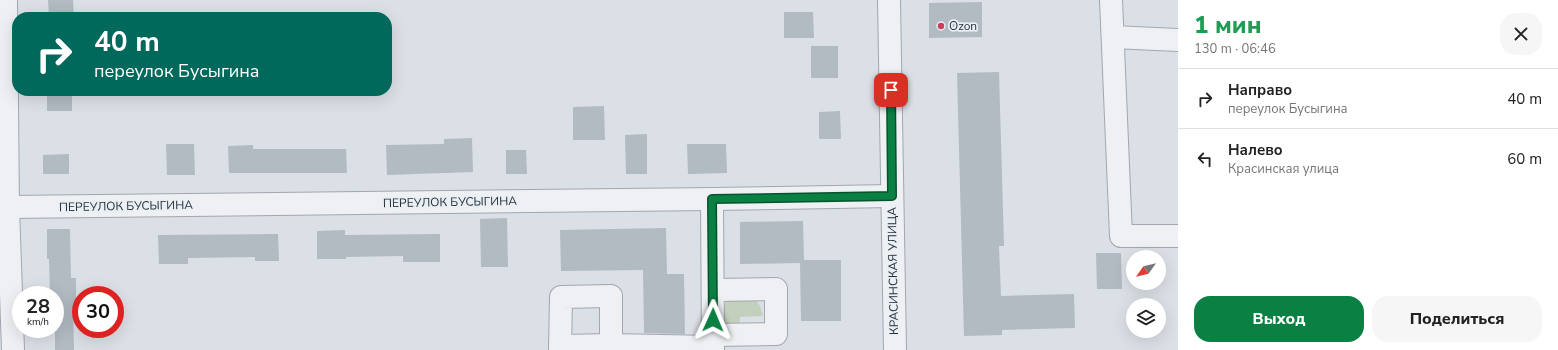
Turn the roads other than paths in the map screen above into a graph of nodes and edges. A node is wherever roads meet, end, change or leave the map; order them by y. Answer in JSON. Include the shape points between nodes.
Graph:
{"nodes":[{"id":1,"x":6,"y":0,"type":"edge"},
{"id":2,"x":889,"y":0,"type":"edge"},
{"id":3,"x":1111,"y":0,"type":"edge"},
{"id":4,"x":1113,"y":37,"type":"junction"},
{"id":5,"x":1178,"y":40,"type":"edge"},
{"id":6,"x":3,"y":77,"type":"edge"},
{"id":7,"x":892,"y":196,"type":"junction"},
{"id":8,"x":712,"y":199,"type":"junction"},
{"id":9,"x":8,"y":207,"type":"junction"},
{"id":10,"x":1178,"y":236,"type":"edge"},
{"id":11,"x":5,"y":281,"type":"edge"},
{"id":12,"x":713,"y":290,"type":"junction"},
{"id":13,"x":713,"y":344,"type":"edge"},
{"id":14,"x":612,"y":345,"type":"junction"},
{"id":15,"x":560,"y":348,"type":"edge"},
{"id":16,"x":13,"y":350,"type":"edge"},
{"id":17,"x":895,"y":350,"type":"edge"}],
"edges":[{"from":1,"to":6,"type":"street"},
{"from":2,"to":7,"type":"street","name":"КРАСИНСКАЯ УЛИЦА"},
{"from":3,"to":4,"type":"street"},
{"from":4,"to":5,"type":"street"},
{"from":4,"to":10,"type":"street","via":[[1121,236]]},
{"from":6,"to":9,"type":"street"},
{"from":7,"to":8,"type":"street","name":"ПЕРЕУЛОК БУСЫГИНА"},
{"from":7,"to":17,"type":"street","name":"КРАСИНСКАЯ УЛИЦА"},
{"from":8,"to":9,"type":"street","name":"ПЕРЕУЛОК БУСЫГИНА"},
{"from":8,"to":12,"type":"street"},
{"from":9,"to":11,"type":"street"},
{"from":11,"to":16,"type":"street"},
{"from":12,"to":13,"type":"street"},
{"from":12,"to":13,"type":"street","via":[[776,289],[776,334]]},
{"from":13,"to":14,"type":"street"},
{"from":14,"to":15,"type":"street"},
{"from":14,"to":15,"type":"street","via":[[610,296],[561,297]]}]}
